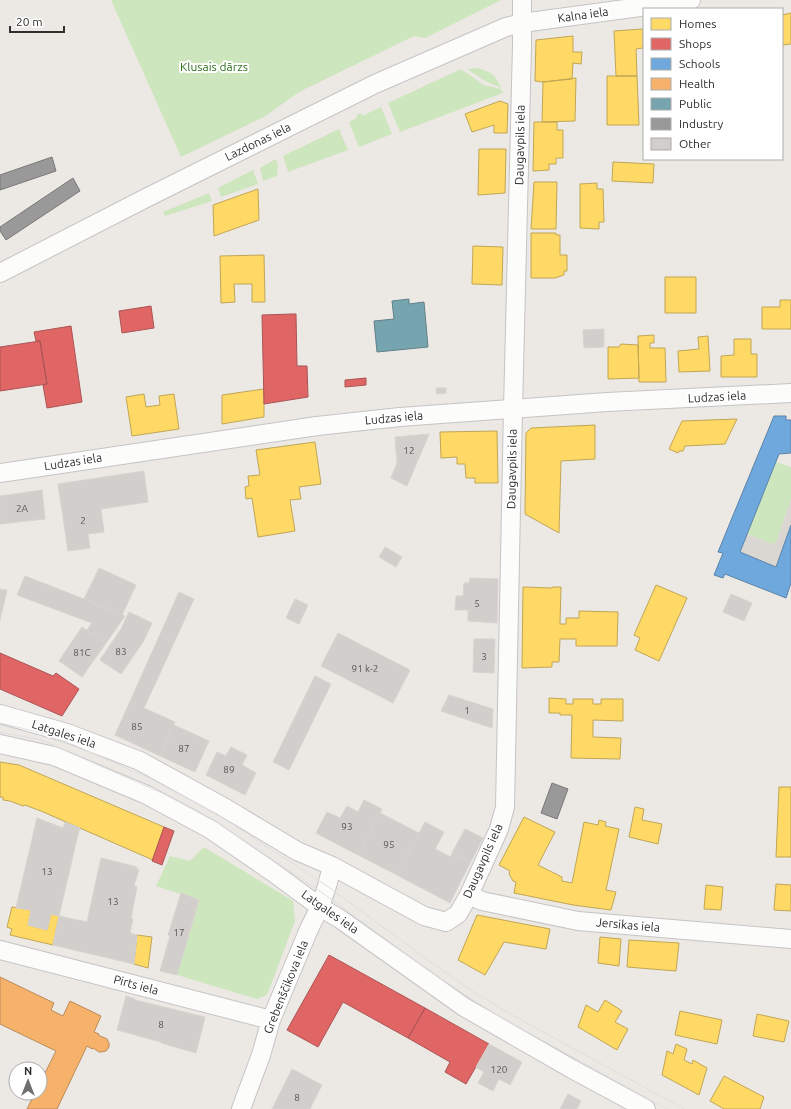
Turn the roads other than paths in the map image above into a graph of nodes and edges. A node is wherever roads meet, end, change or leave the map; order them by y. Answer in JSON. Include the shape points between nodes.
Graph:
{"nodes":[{"id":1,"x":522,"y":0,"type":"edge"},
{"id":2,"x":691,"y":0,"type":"edge"},
{"id":3,"x":522,"y":23,"type":"junction"},
{"id":4,"x":0,"y":273,"type":"edge"},
{"id":5,"x":791,"y":393,"type":"edge"},
{"id":6,"x":513,"y":409,"type":"junction"},
{"id":7,"x":0,"y":473,"type":"edge"},
{"id":8,"x":0,"y":714,"type":"edge"},
{"id":9,"x":0,"y":744,"type":"edge"},
{"id":10,"x":332,"y":866,"type":"junction"},
{"id":11,"x":469,"y":895,"type":"junction"},
{"id":12,"x":320,"y":907,"type":"junction"},
{"id":13,"x":446,"y":922,"type":"joint"},
{"id":14,"x":791,"y":939,"type":"edge"},
{"id":15,"x":0,"y":950,"type":"edge"},
{"id":16,"x":271,"y":1020,"type":"junction"},
{"id":17,"x":241,"y":1109,"type":"edge"},
{"id":18,"x":646,"y":1109,"type":"edge"}],
"edges":[{"from":1,"to":3,"type":"street","name":"Daugavpils iela"},
{"from":2,"to":3,"type":"street","name":"Kalna iela"},
{"from":3,"to":4,"type":"street","name":"Lazdonas iela","via":[[506,27],[375,84]]},
{"from":3,"to":6,"type":"street","name":"Daugavpils iela"},
{"from":5,"to":6,"type":"street","name":"Ludzas iela"},
{"from":6,"to":7,"type":"street","name":"Ludzas iela","via":[[324,425]]},
{"from":6,"to":11,"type":"street","name":"Daugavpils iela","via":[[505,807],[500,829]]},
{"from":8,"to":10,"type":"street","name":"Latgales iela","via":[[67,733],[140,761],[296,851]]},
{"from":9,"to":12,"type":"street","name":"Latgales iela","via":[[54,756],[147,795],[210,828]]},
{"from":10,"to":12,"type":"street","name":"Grebenščikova iela"},
{"from":10,"to":13,"type":"street","name":"Latgales iela","via":[[424,916]]},
{"from":11,"to":13,"type":"street","name":"Daugavpils iela","via":[[458,914]]},
{"from":11,"to":14,"type":"street","name":"Jersikas iela","via":[[482,901],[578,921]]},
{"from":12,"to":16,"type":"street","name":"Grebenščikova iela"},
{"from":12,"to":18,"type":"street","name":"Latgales iela","via":[[464,1007]]},
{"from":15,"to":16,"type":"street","name":"Pirts iela"},
{"from":16,"to":17,"type":"street","name":"Grebenščikova iela"}]}
